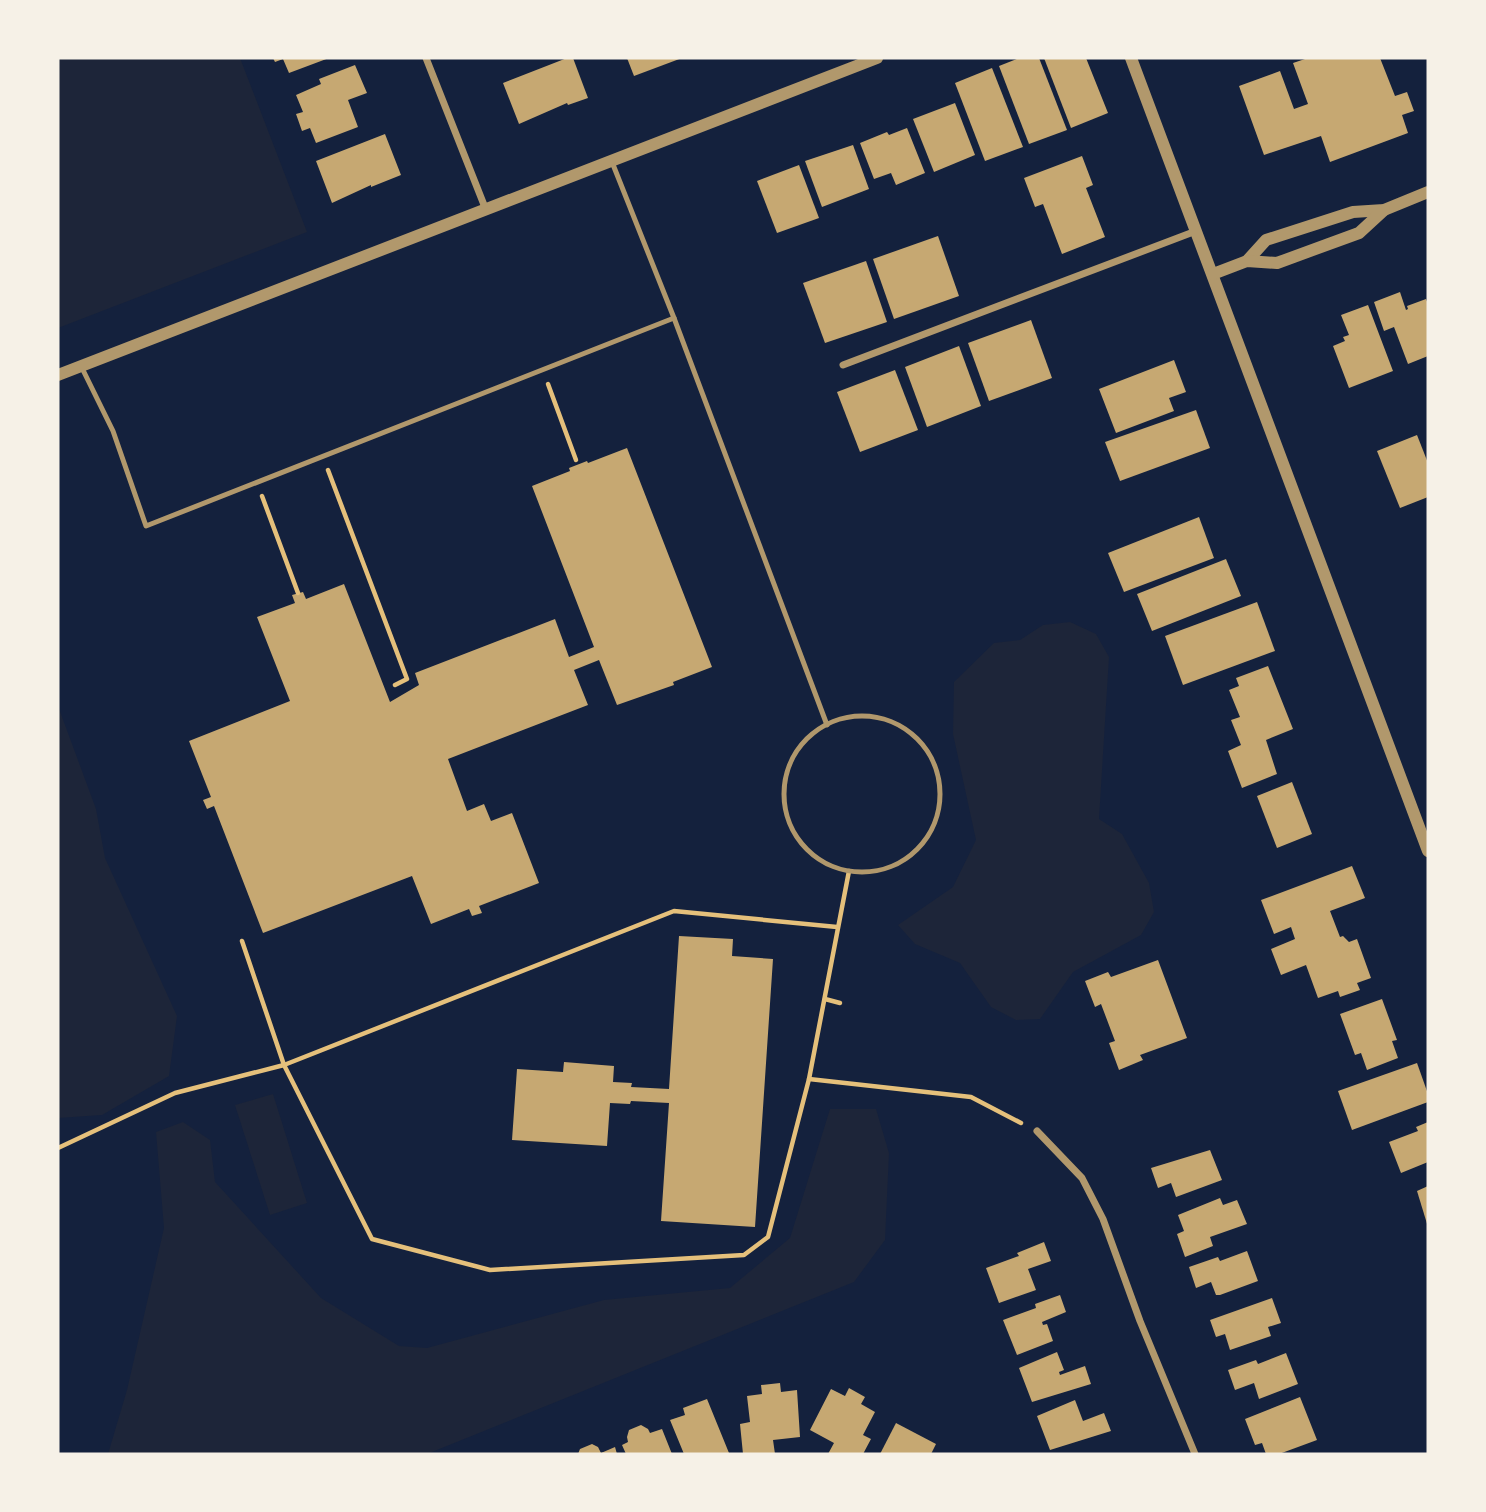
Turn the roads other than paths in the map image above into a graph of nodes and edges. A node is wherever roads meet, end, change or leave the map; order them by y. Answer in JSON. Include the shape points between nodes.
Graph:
{"nodes":[{"id":1,"x":426,"y":58,"type":"edge"},
{"id":2,"x":877,"y":58,"type":"edge"},
{"id":3,"x":1130,"y":58,"type":"edge"},
{"id":4,"x":611,"y":160,"type":"junction"},
{"id":5,"x":1428,"y":192,"type":"edge"},
{"id":6,"x":486,"y":210,"type":"junction"},
{"id":7,"x":1384,"y":210,"type":"junction"},
{"id":8,"x":1196,"y":231,"type":"junction"},
{"id":9,"x":1247,"y":261,"type":"junction"},
{"id":10,"x":1213,"y":274,"type":"junction"},
{"id":11,"x":674,"y":318,"type":"junction"},
{"id":12,"x":843,"y":365,"type":"dead end"},
{"id":13,"x":81,"y":366,"type":"junction"},
{"id":14,"x":58,"y":375,"type":"edge"},
{"id":15,"x":827,"y":724,"type":"junction"},
{"id":16,"x":1428,"y":851,"type":"edge"},
{"id":17,"x":1037,"y":1131,"type":"road end"},
{"id":18,"x":1195,"y":1454,"type":"edge"}],
"edges":[{"from":1,"to":6,"type":"street"},
{"from":2,"to":4,"type":"street"},
{"from":3,"to":8,"type":"street"},
{"from":4,"to":6,"type":"street"},
{"from":4,"to":11,"type":"lane"},
{"from":5,"to":7,"type":"street"},
{"from":6,"to":13,"type":"street"},
{"from":7,"to":9,"type":"street","via":[[1353,212],[1266,240]]},
{"from":7,"to":9,"type":"street","via":[[1359,233],[1277,262]]},
{"from":8,"to":10,"type":"street"},
{"from":8,"to":12,"type":"street"},
{"from":9,"to":10,"type":"street"},
{"from":10,"to":16,"type":"street"},
{"from":11,"to":13,"type":"lane","via":[[146,526],[113,431]]},
{"from":11,"to":15,"type":"lane"},
{"from":13,"to":14,"type":"street"},
{"from":15,"to":15,"type":"lane","via":[[801,744],[788,768],[784,795],[789,821],[802,845],[824,862],[849,871],[876,871],[901,861],[922,844],[938,810],[938,774],[928,752],[912,733],[890,721],[866,716]]},
{"from":17,"to":18,"type":"street","via":[[1082,1178],[1103,1219]]}]}
